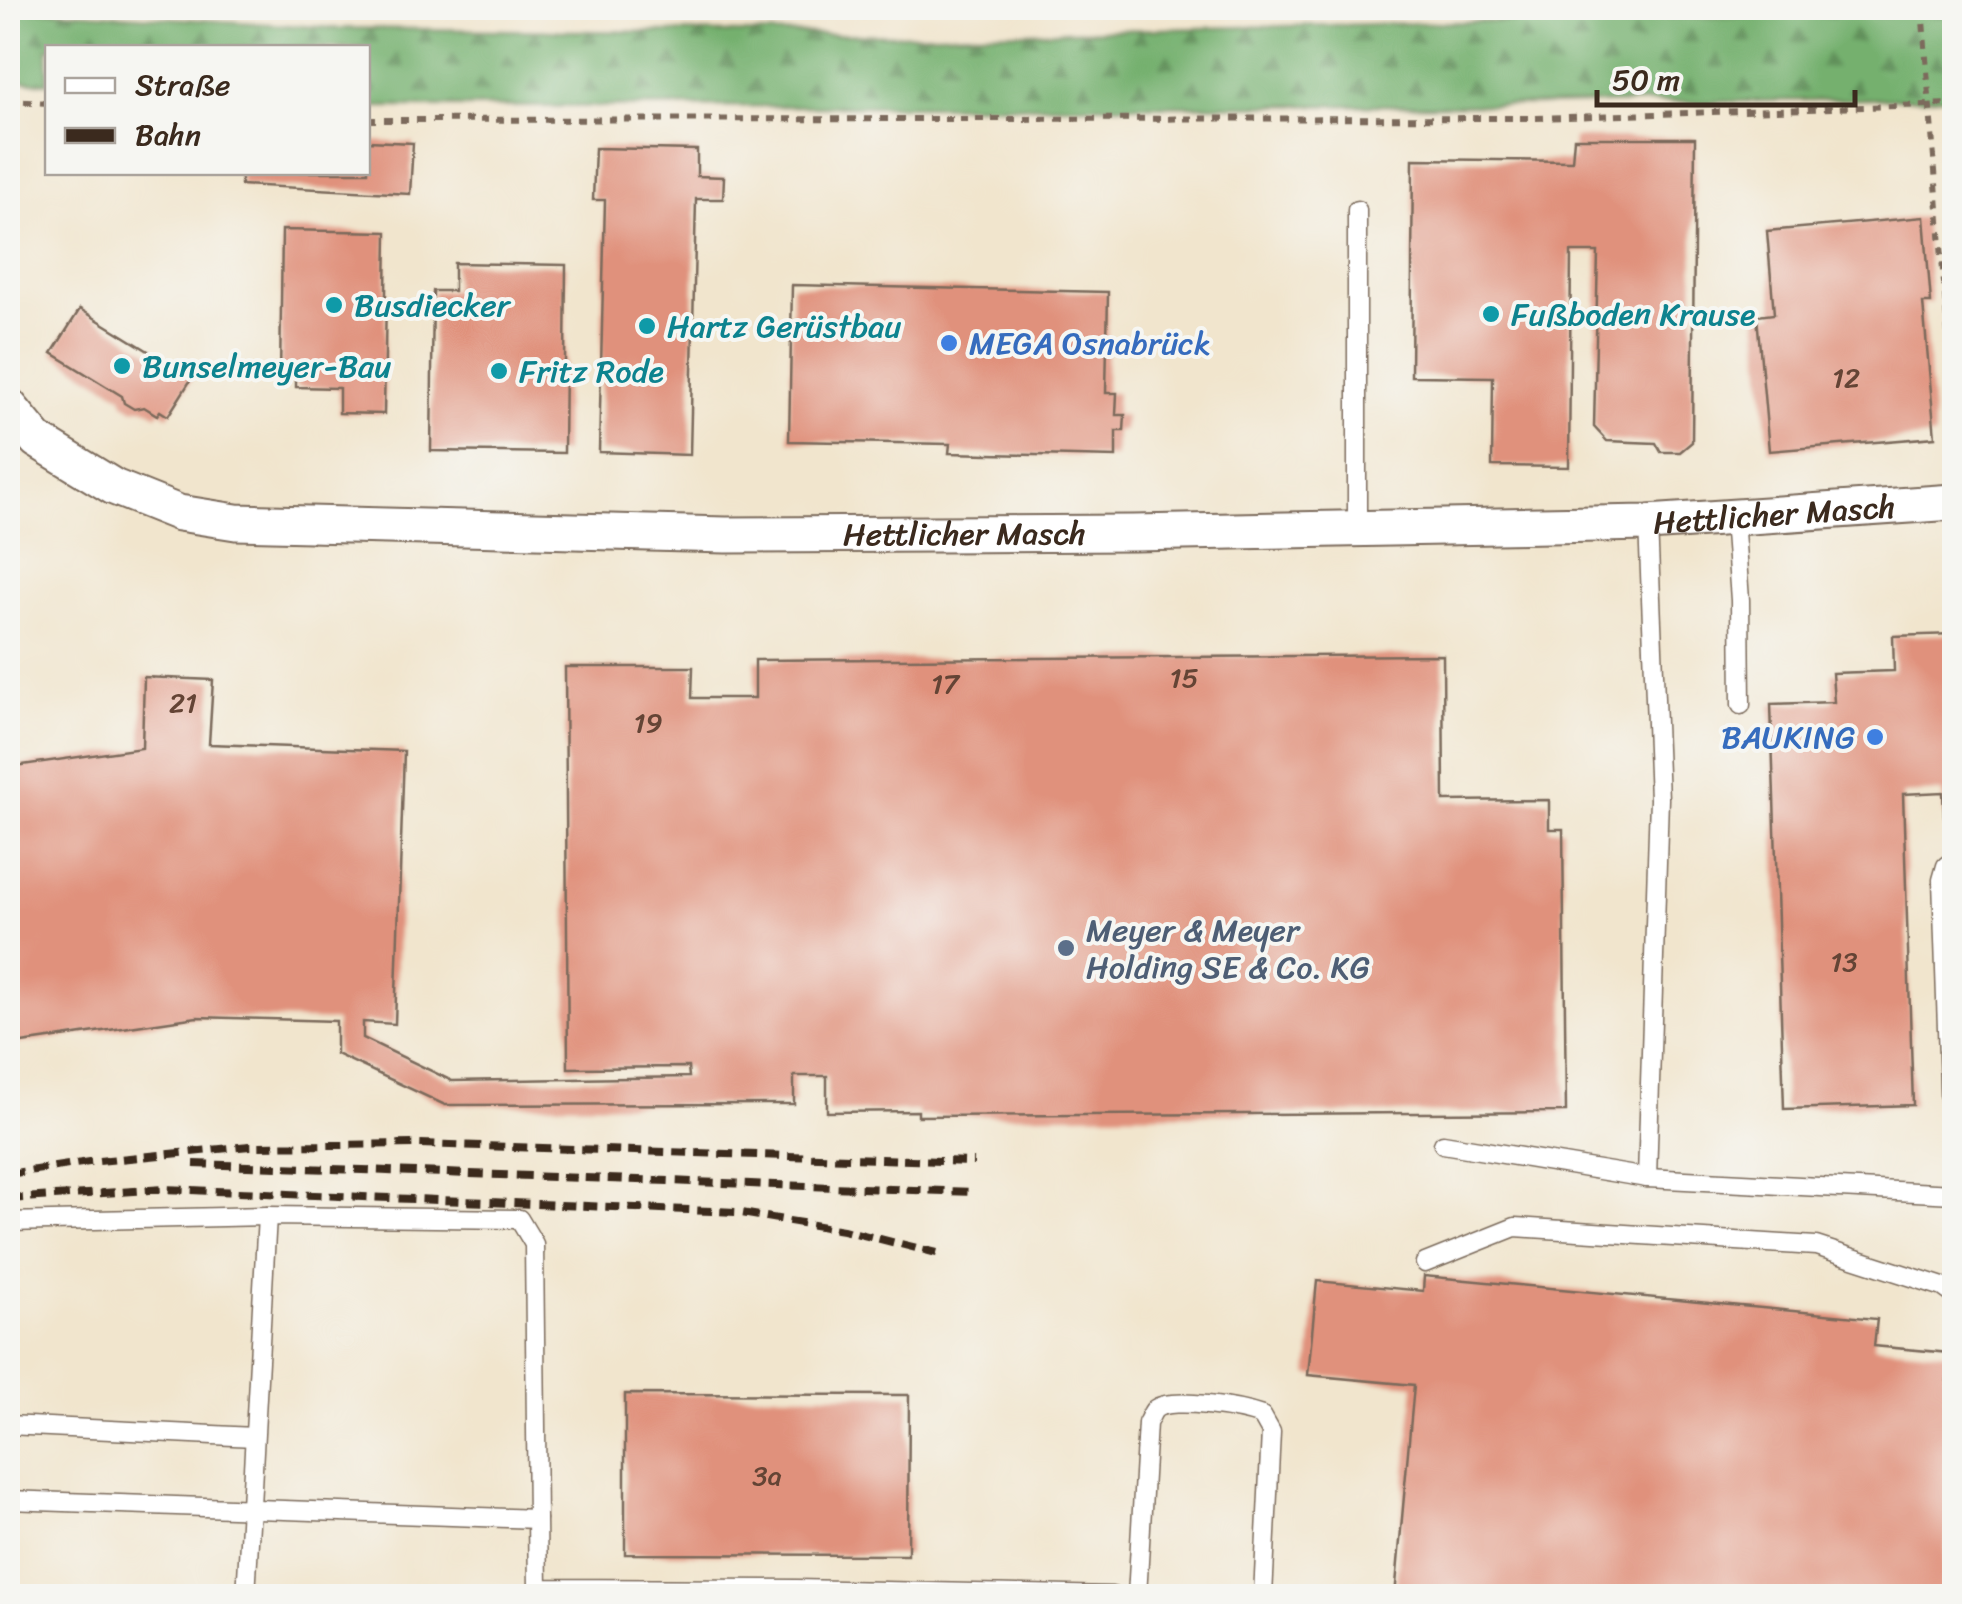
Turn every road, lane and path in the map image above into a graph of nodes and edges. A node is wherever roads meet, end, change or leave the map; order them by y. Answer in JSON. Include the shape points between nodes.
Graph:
{"nodes":[{"id":1,"x":1922,"y":8,"type":"edge"},
{"id":2,"x":8,"y":101,"type":"edge"},
{"id":3,"x":45,"y":103,"type":"edge"},
{"id":4,"x":1954,"y":104,"type":"edge"},
{"id":5,"x":1930,"y":106,"type":"junction"},
{"id":6,"x":370,"y":120,"type":"edge"},
{"id":7,"x":1356,"y":210,"type":"dead end"},
{"id":8,"x":8,"y":406,"type":"edge"},
{"id":9,"x":1954,"y":410,"type":"edge"},
{"id":10,"x":1954,"y":502,"type":"edge"},
{"id":11,"x":1734,"y":518,"type":"junction"},
{"id":12,"x":1648,"y":523,"type":"junction"},
{"id":13,"x":1357,"y":530,"type":"junction"},
{"id":14,"x":1741,"y":705,"type":"dead end"},
{"id":15,"x":1954,"y":860,"type":"edge"},
{"id":16,"x":1954,"y":1125,"type":"edge"},
{"id":17,"x":1443,"y":1144,"type":"dead end"},
{"id":18,"x":1648,"y":1178,"type":"junction"},
{"id":19,"x":1954,"y":1194,"type":"edge"},
{"id":20,"x":266,"y":1216,"type":"junction"},
{"id":21,"x":8,"y":1222,"type":"edge"},
{"id":22,"x":1426,"y":1263,"type":"dead end"},
{"id":23,"x":1954,"y":1294,"type":"edge"},
{"id":24,"x":8,"y":1426,"type":"edge"},
{"id":25,"x":254,"y":1436,"type":"junction"},
{"id":26,"x":8,"y":1500,"type":"edge"},
{"id":27,"x":251,"y":1507,"type":"junction"},
{"id":28,"x":537,"y":1519,"type":"junction"},
{"id":29,"x":538,"y":1592,"type":"edge"},
{"id":30,"x":246,"y":1596,"type":"edge"},
{"id":31,"x":1112,"y":1596,"type":"edge"},
{"id":32,"x":1137,"y":1596,"type":"edge"},
{"id":33,"x":1262,"y":1596,"type":"edge"}],
"edges":[{"from":1,"to":5,"type":"path"},
{"from":2,"to":3,"type":"path"},
{"from":4,"to":5,"type":"path"},
{"from":5,"to":6,"type":"path","via":[[1536,118]]},
{"from":5,"to":9,"type":"path"},
{"from":7,"to":13,"type":"lane"},
{"from":8,"to":13,"type":"street","name":"Hettlicher Masch","via":[[37,440],[114,487],[178,513],[236,522],[726,535]]},
{"from":10,"to":11,"type":"street","name":"Hettlicher Masch"},
{"from":11,"to":12,"type":"street","name":"Hettlicher Masch"},
{"from":11,"to":14,"type":"lane"},
{"from":12,"to":13,"type":"street","name":"Hettlicher Masch"},
{"from":12,"to":18,"type":"lane","via":[[1659,799]]},
{"from":15,"to":16,"type":"lane","via":[[1942,880]]},
{"from":17,"to":18,"type":"lane"},
{"from":18,"to":19,"type":"lane"},
{"from":20,"to":21,"type":"lane"},
{"from":20,"to":25,"type":"lane"},
{"from":20,"to":28,"type":"lane","via":[[519,1219],[534,1244]]},
{"from":22,"to":23,"type":"lane","via":[[1515,1227],[1816,1246]]},
{"from":24,"to":25,"type":"lane"},
{"from":25,"to":27,"type":"lane"},
{"from":26,"to":27,"type":"lane"},
{"from":27,"to":28,"type":"lane"},
{"from":27,"to":30,"type":"lane"},
{"from":28,"to":29,"type":"lane"},
{"from":29,"to":31,"type":"lane"},
{"from":32,"to":33,"type":"lane","via":[[1147,1424],[1156,1409],[1172,1404],[1244,1410],[1262,1416],[1271,1432]]}]}
